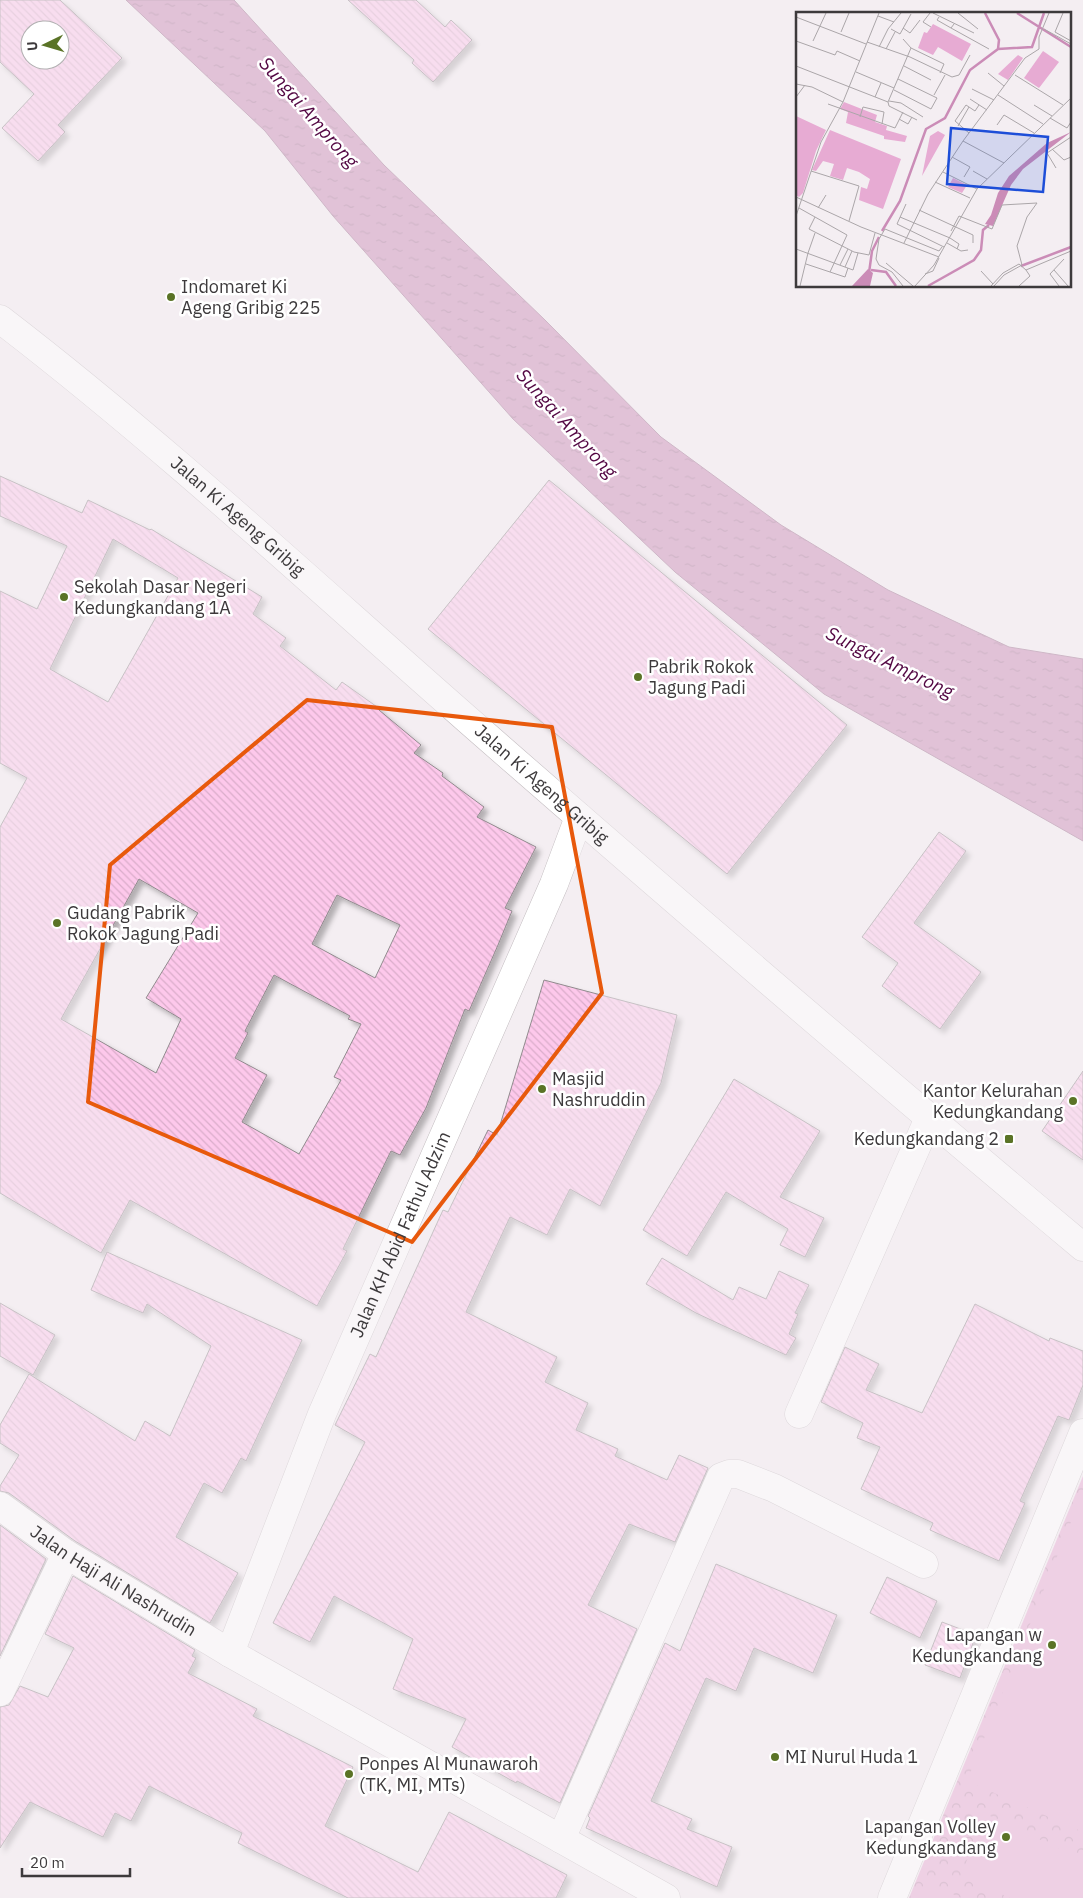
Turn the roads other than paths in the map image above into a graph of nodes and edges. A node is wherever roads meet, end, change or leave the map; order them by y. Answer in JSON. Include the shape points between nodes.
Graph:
{"nodes":[{"id":1,"x":0,"y":319,"type":"edge"},
{"id":2,"x":579,"y":817,"type":"junction"},
{"id":3,"x":929,"y":1118,"type":"junction"},
{"id":4,"x":1083,"y":1247,"type":"edge"},
{"id":5,"x":800,"y":1414,"type":"dead end"},
{"id":6,"x":1083,"y":1433,"type":"edge"},
{"id":7,"x":0,"y":1506,"type":"edge"},
{"id":8,"x":66,"y":1554,"type":"junction"},
{"id":9,"x":924,"y":1564,"type":"dead end"},
{"id":10,"x":230,"y":1653,"type":"junction"},
{"id":11,"x":0,"y":1692,"type":"edge"},
{"id":12,"x":561,"y":1839,"type":"junction"},
{"id":13,"x":666,"y":1898,"type":"edge"},
{"id":14,"x":892,"y":1898,"type":"edge"}],
"edges":[{"from":1,"to":2,"type":"street","name":"Jalan Ki Ageng Gribig","via":[[145,436]]},
{"from":2,"to":3,"type":"street","name":"Jalan Ki Ageng Gribig"},
{"from":2,"to":10,"type":"street","name":"Jalan KH Abid Fathul Adzim","via":[[554,884],[322,1414]]},
{"from":3,"to":4,"type":"street","name":"Jalan Ki Ageng Gribig"},
{"from":3,"to":5,"type":"street"},
{"from":6,"to":14,"type":"street"},
{"from":7,"to":8,"type":"street","name":"Jalan Haji Ali Nashrudin"},
{"from":8,"to":10,"type":"street","name":"Jalan Haji Ali Nashrudin"},
{"from":8,"to":11,"type":"street"},
{"from":9,"to":12,"type":"street","via":[[774,1488],[738,1474],[721,1477]]},
{"from":10,"to":12,"type":"street","name":"Jalan Haji Ali Nashrudin"},
{"from":12,"to":13,"type":"street","name":"Jalan Haji Ali Nashrudin"}]}
